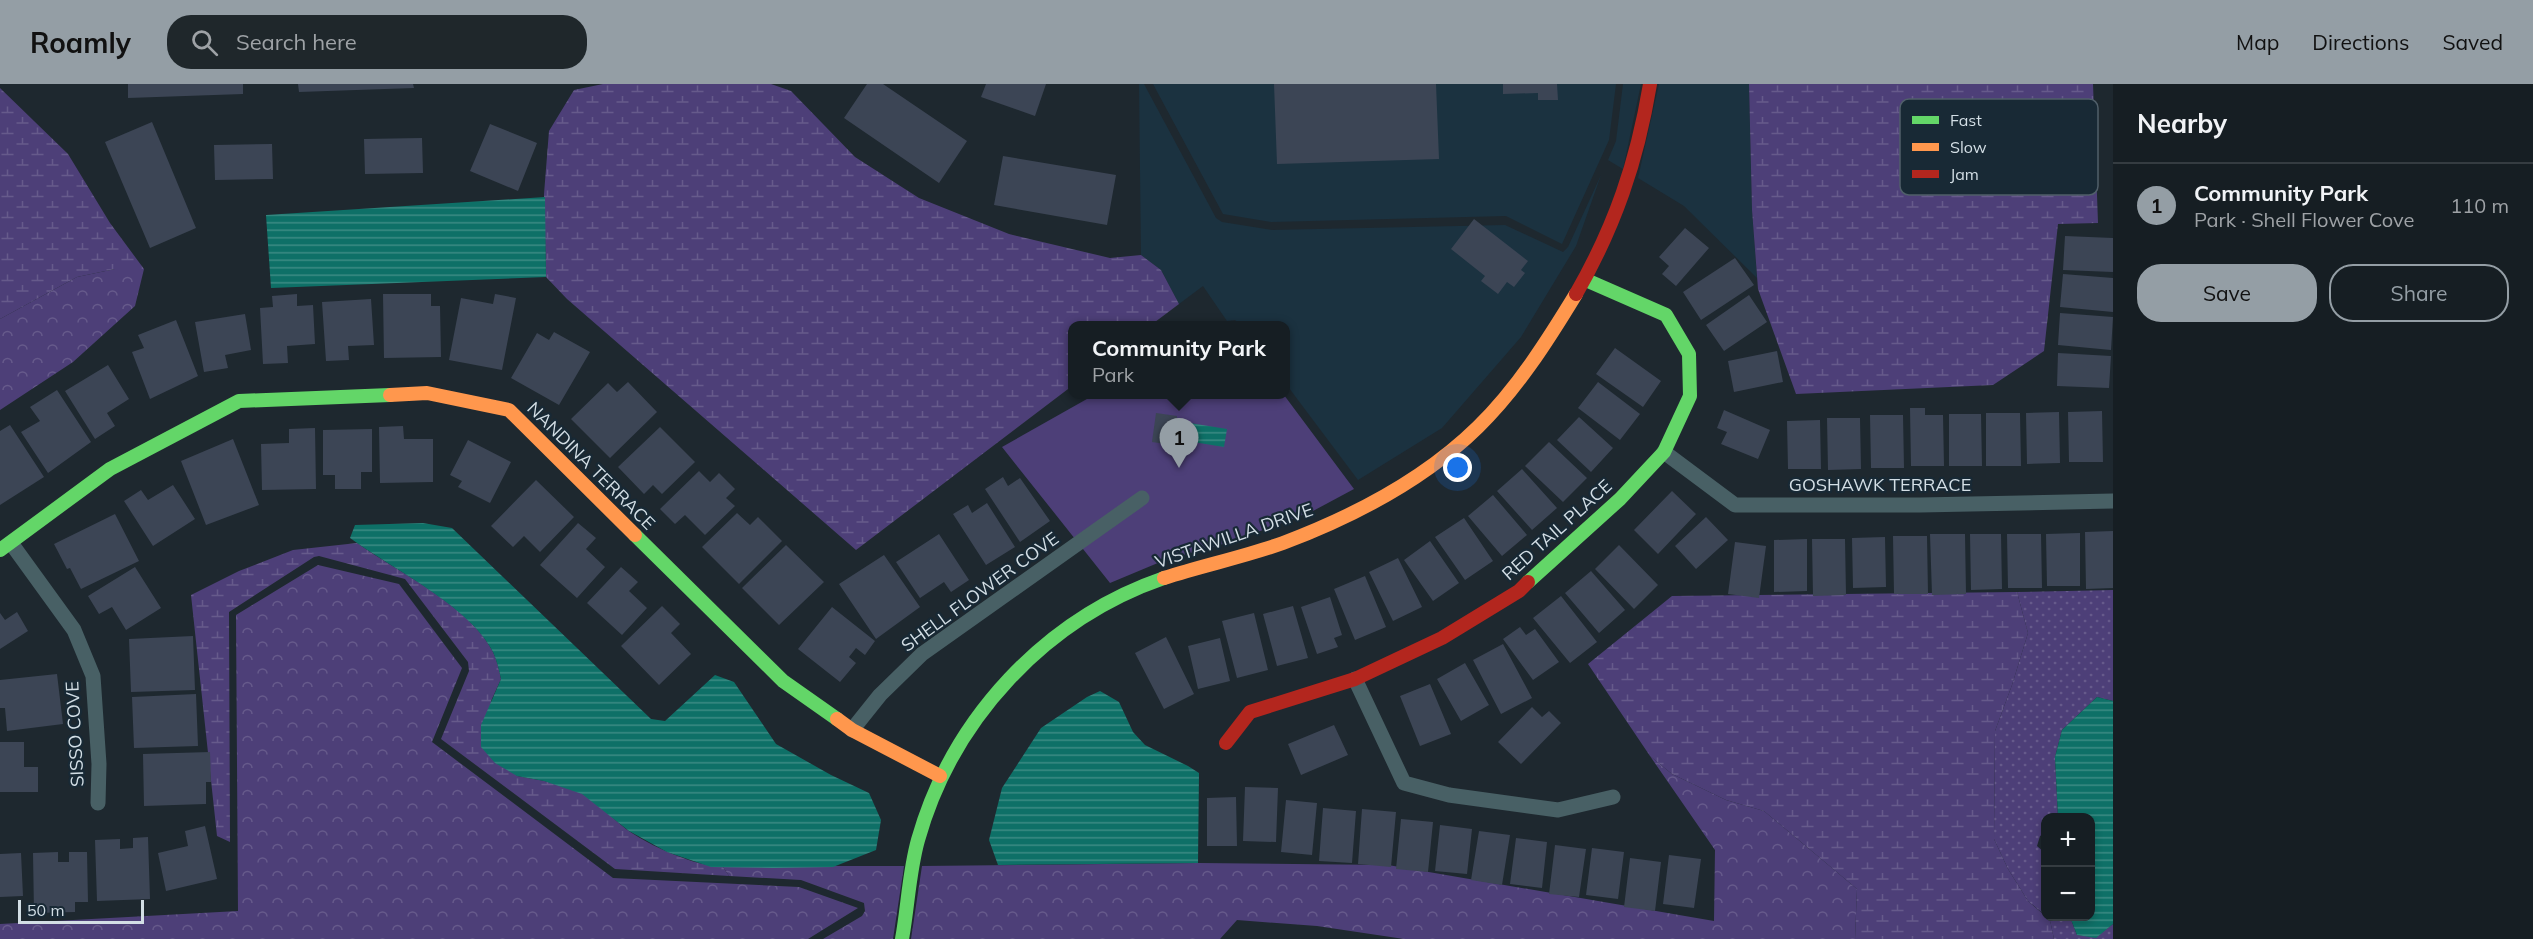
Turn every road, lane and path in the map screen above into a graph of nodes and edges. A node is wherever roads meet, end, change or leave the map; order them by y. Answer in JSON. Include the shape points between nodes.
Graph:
{"nodes":[{"id":1,"x":1650,"y":84,"type":"edge"},
{"id":2,"x":1586,"y":280,"type":"junction"},
{"id":3,"x":1664,"y":452,"type":"junction"},
{"id":4,"x":1142,"y":498,"type":"dead end"},
{"id":5,"x":2113,"y":501,"type":"edge"},
{"id":6,"x":5,"y":547,"type":"edge"},
{"id":7,"x":1355,"y":679,"type":"junction"},
{"id":8,"x":852,"y":730,"type":"junction"},
{"id":9,"x":1226,"y":743,"type":"dead end"},
{"id":10,"x":940,"y":776,"type":"junction"},
{"id":11,"x":1613,"y":797,"type":"dead end"},
{"id":12,"x":98,"y":803,"type":"dead end"},
{"id":13,"x":902,"y":939,"type":"edge"}],
"edges":[{"from":1,"to":2,"type":"street","name":"VISTAWILLA DRIVE","via":[[1646,119],[1619,209]]},
{"from":2,"to":3,"type":"street","name":"RED TAIL PLACE","via":[[1666,315],[1689,354],[1690,396]]},
{"from":2,"to":10,"type":"street","name":"VISTAWILLA DRIVE","via":[[1500,404],[1461,443],[1353,512],[1293,539],[1188,570],[1119,596],[1070,626],[1018,670],[980,712]]},
{"from":3,"to":5,"type":"street","name":"GOSHAWK TERRACE","via":[[1735,505]]},
{"from":3,"to":7,"type":"street","name":"RED TAIL PLACE","via":[[1620,499],[1519,591],[1442,638]]},
{"from":4,"to":8,"type":"street","name":"SHELL FLOWER COVE","via":[[922,654],[880,695]]},
{"from":6,"to":8,"type":"street","name":"NANDINA TERRACE","via":[[110,469],[239,402],[427,393],[509,410],[783,681]]},
{"from":6,"to":12,"type":"street","name":"SISSO COVE","via":[[74,630],[93,676]]},
{"from":7,"to":9,"type":"street","name":"RED TAIL PLACE","via":[[1250,712]]},
{"from":7,"to":11,"type":"street","via":[[1404,783],[1449,795],[1558,810]]},
{"from":8,"to":10,"type":"street","name":"NANDINA TERRACE"},
{"from":10,"to":13,"type":"street","name":"VISTAWILLA DRIVE","via":[[917,844]]}]}
